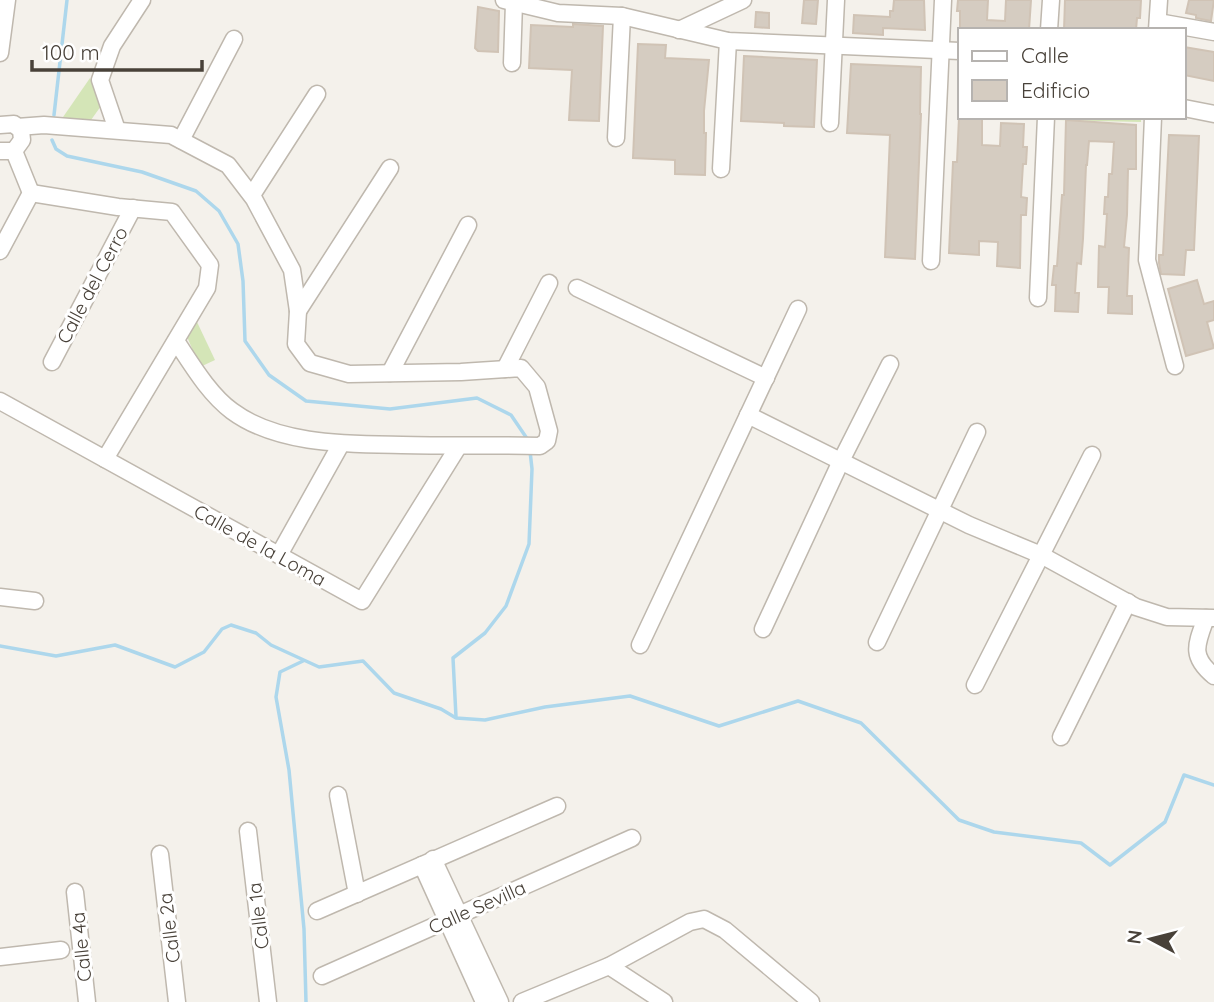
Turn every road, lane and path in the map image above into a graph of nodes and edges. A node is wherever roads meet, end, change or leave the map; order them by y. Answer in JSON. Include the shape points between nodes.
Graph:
{"nodes":[{"id":1,"x":7,"y":0,"type":"edge"},
{"id":2,"x":142,"y":0,"type":"edge"},
{"id":3,"x":743,"y":0,"type":"edge"},
{"id":4,"x":836,"y":0,"type":"edge"},
{"id":5,"x":943,"y":0,"type":"edge"},
{"id":6,"x":1051,"y":0,"type":"edge"},
{"id":7,"x":1159,"y":0,"type":"edge"},
{"id":8,"x":509,"y":1,"type":"edge"},
{"id":9,"x":622,"y":16,"type":"junction"},
{"id":10,"x":1158,"y":26,"type":"edge"},
{"id":11,"x":1049,"y":28,"type":"edge"},
{"id":12,"x":1177,"y":28,"type":"edge"},
{"id":13,"x":1186,"y":29,"type":"edge"},
{"id":14,"x":679,"y":30,"type":"junction"},
{"id":15,"x":1214,"y":32,"type":"edge"},
{"id":16,"x":233,"y":39,"type":"dead end"},
{"id":17,"x":728,"y":41,"type":"junction"},
{"id":18,"x":834,"y":45,"type":"junction"},
{"id":19,"x":941,"y":50,"type":"junction"},
{"id":20,"x":958,"y":51,"type":"edge"},
{"id":21,"x":0,"y":53,"type":"edge"},
{"id":22,"x":512,"y":63,"type":"dead end"},
{"id":23,"x":317,"y":94,"type":"dead end"},
{"id":24,"x":1186,"y":108,"type":"edge"},
{"id":25,"x":1214,"y":114,"type":"edge"},
{"id":26,"x":1046,"y":119,"type":"edge"},
{"id":27,"x":1153,"y":119,"type":"edge"},
{"id":28,"x":830,"y":123,"type":"dead end"},
{"id":29,"x":0,"y":125,"type":"edge"},
{"id":30,"x":18,"y":127,"type":"junction"},
{"id":31,"x":117,"y":130,"type":"junction"},
{"id":32,"x":616,"y":138,"type":"dead end"},
{"id":33,"x":181,"y":140,"type":"junction"},
{"id":34,"x":7,"y":151,"type":"edge"},
{"id":35,"x":390,"y":168,"type":"dead end"},
{"id":36,"x":721,"y":169,"type":"dead end"},
{"id":37,"x":31,"y":193,"type":"junction"},
{"id":38,"x":251,"y":195,"type":"junction"},
{"id":39,"x":133,"y":208,"type":"junction"},
{"id":40,"x":468,"y":225,"type":"dead end"},
{"id":41,"x":0,"y":251,"type":"edge"},
{"id":42,"x":931,"y":261,"type":"dead end"},
{"id":43,"x":549,"y":284,"type":"dead end"},
{"id":44,"x":577,"y":288,"type":"dead end"},
{"id":45,"x":1038,"y":298,"type":"dead end"},
{"id":46,"x":798,"y":309,"type":"dead end"},
{"id":47,"x":298,"y":311,"type":"junction"},
{"id":48,"x":176,"y":341,"type":"junction"},
{"id":49,"x":52,"y":362,"type":"dead end"},
{"id":50,"x":890,"y":364,"type":"dead end"},
{"id":51,"x":1175,"y":366,"type":"dead end"},
{"id":52,"x":505,"y":369,"type":"junction"},
{"id":53,"x":390,"y":373,"type":"junction"},
{"id":54,"x":766,"y":378,"type":"junction"},
{"id":55,"x":0,"y":401,"type":"edge"},
{"id":56,"x":748,"y":415,"type":"junction"},
{"id":57,"x":977,"y":432,"type":"dead end"},
{"id":58,"x":341,"y":444,"type":"junction"},
{"id":59,"x":458,"y":447,"type":"junction"},
{"id":60,"x":1091,"y":455,"type":"dead end"},
{"id":61,"x":105,"y":459,"type":"junction"},
{"id":62,"x":841,"y":461,"type":"junction"},
{"id":63,"x":940,"y":510,"type":"junction"},
{"id":64,"x":279,"y":555,"type":"junction"},
{"id":65,"x":1041,"y":555,"type":"junction"},
{"id":66,"x":0,"y":597,"type":"edge"},
{"id":67,"x":35,"y":601,"type":"dead end"},
{"id":68,"x":1128,"y":602,"type":"junction"},
{"id":69,"x":1210,"y":618,"type":"edge"},
{"id":70,"x":763,"y":629,"type":"dead end"},
{"id":71,"x":877,"y":642,"type":"dead end"},
{"id":72,"x":640,"y":645,"type":"dead end"},
{"id":73,"x":1214,"y":676,"type":"edge"},
{"id":74,"x":975,"y":685,"type":"dead end"},
{"id":75,"x":1061,"y":737,"type":"dead end"},
{"id":76,"x":338,"y":795,"type":"dead end"},
{"id":77,"x":557,"y":806,"type":"dead end"},
{"id":78,"x":248,"y":831,"type":"dead end"},
{"id":79,"x":632,"y":838,"type":"dead end"},
{"id":80,"x":160,"y":853,"type":"dead end"},
{"id":81,"x":428,"y":862,"type":"junction"},
{"id":82,"x":75,"y":892,"type":"dead end"},
{"id":83,"x":357,"y":894,"type":"junction"},
{"id":84,"x":317,"y":911,"type":"dead end"},
{"id":85,"x":453,"y":917,"type":"junction"},
{"id":86,"x":61,"y":950,"type":"dead end"},
{"id":87,"x":0,"y":957,"type":"edge"},
{"id":88,"x":609,"y":966,"type":"junction"},
{"id":89,"x":322,"y":976,"type":"dead end"},
{"id":90,"x":658,"y":1000,"type":"edge"},
{"id":91,"x":87,"y":1002,"type":"edge"},
{"id":92,"x":177,"y":1002,"type":"edge"},
{"id":93,"x":268,"y":1002,"type":"edge"},
{"id":94,"x":484,"y":1002,"type":"edge"},
{"id":95,"x":499,"y":1002,"type":"edge"},
{"id":96,"x":525,"y":1002,"type":"edge"},
{"id":97,"x":811,"y":1002,"type":"edge"}],
"edges":[{"from":1,"to":21,"type":"street"},
{"from":2,"to":31,"type":"street","via":[[112,46],[100,80]]},
{"from":3,"to":14,"type":"street"},
{"from":4,"to":18,"type":"street"},
{"from":5,"to":19,"type":"street"},
{"from":6,"to":11,"type":"street"},
{"from":7,"to":10,"type":"street"},
{"from":8,"to":9,"type":"street","via":[[558,13]]},
{"from":8,"to":22,"type":"street"},
{"from":9,"to":14,"type":"street"},
{"from":9,"to":32,"type":"street"},
{"from":10,"to":12,"type":"street"},
{"from":13,"to":15,"type":"street"},
{"from":14,"to":17,"type":"street"},
{"from":16,"to":33,"type":"street"},
{"from":17,"to":18,"type":"street"},
{"from":17,"to":36,"type":"street"},
{"from":18,"to":19,"type":"street"},
{"from":18,"to":28,"type":"street"},
{"from":19,"to":20,"type":"street"},
{"from":19,"to":42,"type":"street"},
{"from":23,"to":38,"type":"street"},
{"from":24,"to":25,"type":"street"},
{"from":26,"to":45,"type":"street"},
{"from":27,"to":51,"type":"street","via":[[1147,260]]},
{"from":29,"to":30,"type":"street"},
{"from":30,"to":31,"type":"street"},
{"from":30,"to":34,"type":"street","via":[[22,140]]},
{"from":31,"to":33,"type":"street"},
{"from":33,"to":38,"type":"street","via":[[228,165]]},
{"from":34,"to":37,"type":"street"},
{"from":35,"to":47,"type":"street"},
{"from":37,"to":39,"type":"street"},
{"from":37,"to":41,"type":"street"},
{"from":38,"to":47,"type":"street","via":[[292,270]]},
{"from":39,"to":48,"type":"street","via":[[172,212],[210,265],[207,288]]},
{"from":39,"to":49,"type":"street","name":"Calle del Cerro"},
{"from":40,"to":53,"type":"street"},
{"from":43,"to":52,"type":"street"},
{"from":44,"to":54,"type":"street"},
{"from":46,"to":54,"type":"street"},
{"from":47,"to":53,"type":"street","via":[[296,344],[310,363],[349,373]]},
{"from":48,"to":58,"type":"street","via":[[231,411],[261,428]]},
{"from":48,"to":61,"type":"street"},
{"from":50,"to":62,"type":"street"},
{"from":52,"to":53,"type":"street"},
{"from":52,"to":59,"type":"street","via":[[520,368],[537,387],[549,431],[547,441],[540,446]]},
{"from":54,"to":56,"type":"street"},
{"from":55,"to":61,"type":"street","name":"Calle de la Loma"},
{"from":56,"to":62,"type":"street"},
{"from":56,"to":72,"type":"street"},
{"from":57,"to":63,"type":"street"},
{"from":58,"to":59,"type":"street"},
{"from":58,"to":64,"type":"street"},
{"from":59,"to":64,"type":"street","name":"Calle de la Loma","via":[[362,601]]},
{"from":60,"to":65,"type":"street"},
{"from":61,"to":64,"type":"street","name":"Calle de la Loma"},
{"from":62,"to":63,"type":"street"},
{"from":62,"to":70,"type":"street"},
{"from":63,"to":65,"type":"street"},
{"from":63,"to":71,"type":"street"},
{"from":65,"to":68,"type":"street"},
{"from":65,"to":74,"type":"street"},
{"from":66,"to":67,"type":"street"},
{"from":68,"to":69,"type":"street","via":[[1167,617]]},
{"from":68,"to":75,"type":"street"},
{"from":69,"to":73,"type":"street","via":[[1198,640],[1197,655]]},
{"from":76,"to":83,"type":"street"},
{"from":77,"to":81,"type":"street"},
{"from":78,"to":93,"type":"street","name":"Calle 1a"},
{"from":79,"to":85,"type":"street","name":"Calle Sevilla"},
{"from":80,"to":92,"type":"street","name":"Calle 2a"},
{"from":81,"to":83,"type":"street"},
{"from":81,"to":85,"type":"street"},
{"from":82,"to":91,"type":"street","name":"Calle 4a"},
{"from":83,"to":84,"type":"street"},
{"from":85,"to":89,"type":"street","name":"Calle Sevilla"},
{"from":85,"to":94,"type":"street"},
{"from":85,"to":95,"type":"street"},
{"from":86,"to":87,"type":"street"},
{"from":88,"to":90,"type":"street"},
{"from":88,"to":96,"type":"street"},
{"from":88,"to":97,"type":"street","via":[[690,922],[704,919],[725,930]]}]}
